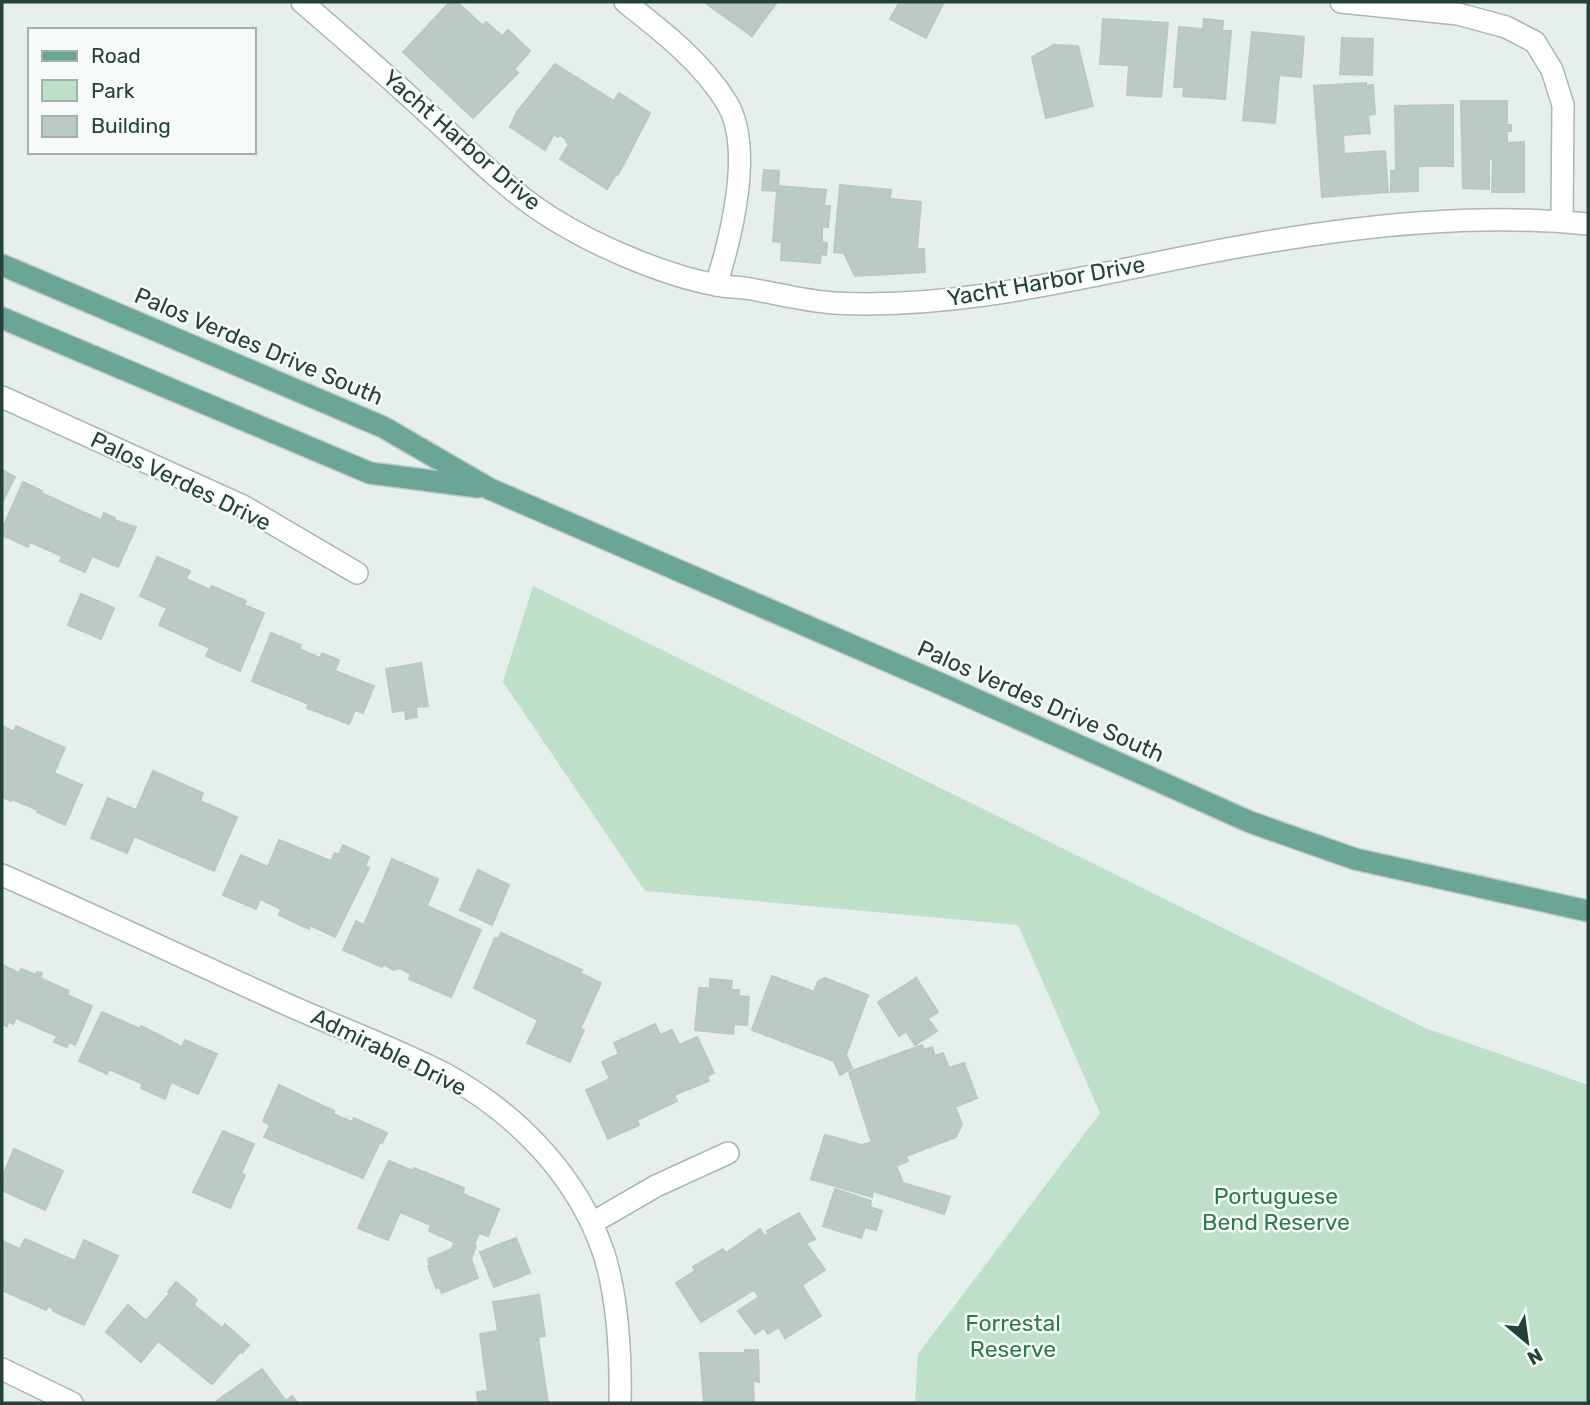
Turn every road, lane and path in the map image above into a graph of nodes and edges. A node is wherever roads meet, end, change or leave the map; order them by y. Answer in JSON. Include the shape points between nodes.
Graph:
{"nodes":[{"id":1,"x":302,"y":2,"type":"edge"},
{"id":2,"x":625,"y":2,"type":"edge"},
{"id":3,"x":1340,"y":2,"type":"edge"},
{"id":4,"x":1439,"y":6,"type":"edge"},
{"id":5,"x":1562,"y":221,"type":"junction"},
{"id":6,"x":1588,"y":224,"type":"edge"},
{"id":7,"x":2,"y":265,"type":"edge"},
{"id":8,"x":716,"y":285,"type":"junction"},
{"id":9,"x":2,"y":318,"type":"edge"},
{"id":10,"x":2,"y":397,"type":"edge"},
{"id":11,"x":490,"y":489,"type":"junction"},
{"id":12,"x":356,"y":573,"type":"dead end"},
{"id":13,"x":2,"y":875,"type":"edge"},
{"id":14,"x":1588,"y":911,"type":"edge"},
{"id":15,"x":728,"y":1153,"type":"dead end"},
{"id":16,"x":592,"y":1223,"type":"junction"},
{"id":17,"x":2,"y":1369,"type":"edge"},
{"id":18,"x":72,"y":1403,"type":"edge"},
{"id":19,"x":620,"y":1403,"type":"edge"}],
"edges":[{"from":1,"to":8,"type":"street","name":"Yacht Harbor Drive","via":[[511,190],[552,218],[622,254]]},
{"from":2,"to":8,"type":"street","via":[[703,70],[728,105],[739,140],[738,183]]},
{"from":3,"to":4,"type":"street"},
{"from":4,"to":5,"type":"street","via":[[1506,26],[1535,42],[1552,70],[1563,105]]},
{"from":5,"to":6,"type":"street","name":"Yacht Harbor Drive"},
{"from":5,"to":8,"type":"street","name":"Yacht Harbor Drive","via":[[1370,227],[934,300],[835,303]]},
{"from":7,"to":11,"type":"main road","name":"Palos Verdes Drive South","via":[[383,428]]},
{"from":9,"to":11,"type":"main road","name":"Palos Verdes Drive South","via":[[370,473]]},
{"from":10,"to":12,"type":"street","name":"Palos Verdes Drive","via":[[243,506]]},
{"from":11,"to":14,"type":"main road","name":"Palos Verdes Drive South","via":[[1250,822],[1355,859]]},
{"from":13,"to":16,"type":"street","name":"Admirable Drive","via":[[446,1075],[511,1117],[558,1168]]},
{"from":15,"to":16,"type":"street","via":[[656,1186]]},
{"from":16,"to":19,"type":"street","name":"Admirable Drive","via":[[604,1254],[617,1316]]},
{"from":17,"to":18,"type":"street"}]}
